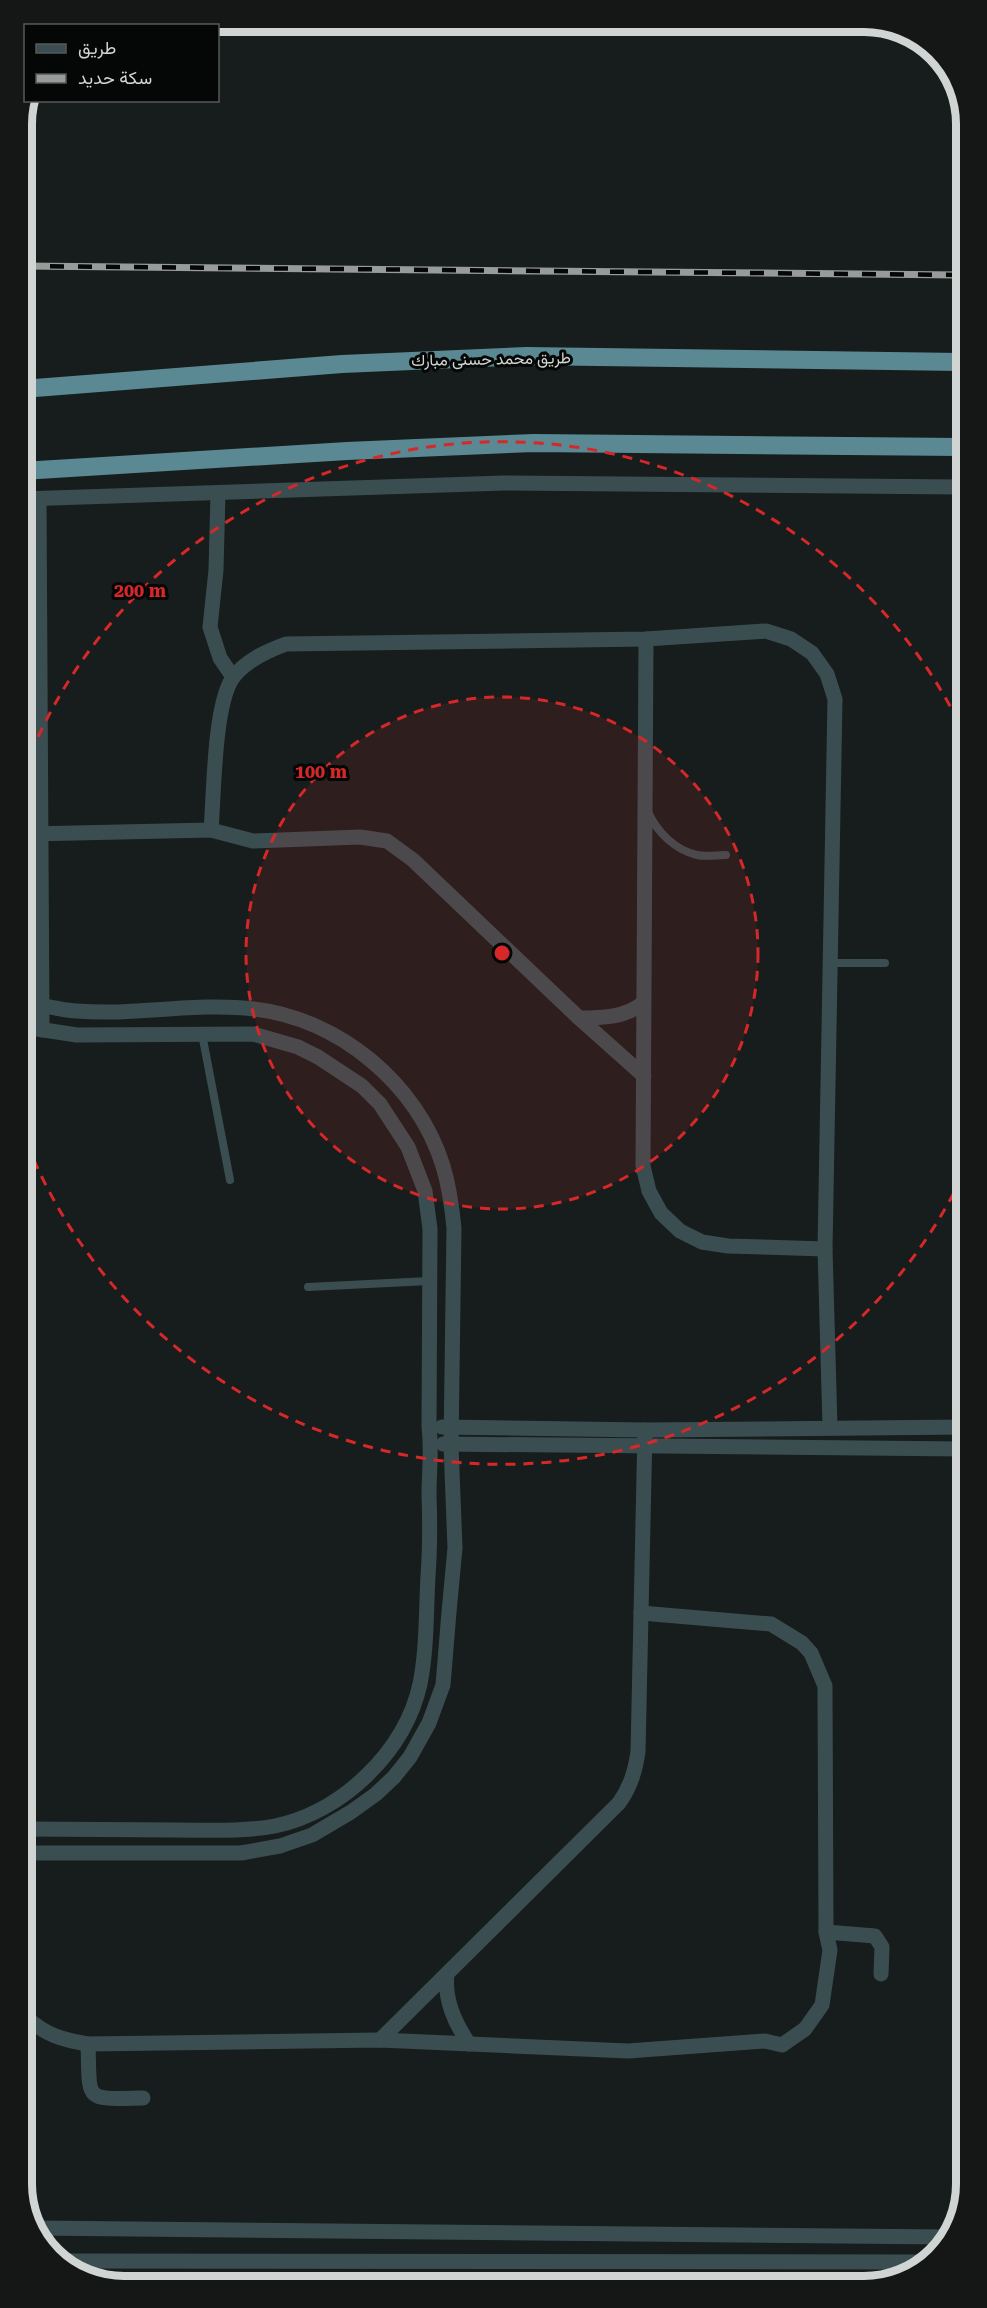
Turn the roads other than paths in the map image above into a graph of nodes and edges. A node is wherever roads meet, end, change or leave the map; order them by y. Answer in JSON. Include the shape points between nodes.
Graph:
{"nodes":[{"id":1,"x":956,"y":362,"type":"edge"},
{"id":2,"x":32,"y":388,"type":"edge"},
{"id":3,"x":956,"y":447,"type":"edge"},
{"id":4,"x":32,"y":470,"type":"edge"},
{"id":5,"x":956,"y":487,"type":"edge"},
{"id":6,"x":218,"y":493,"type":"junction"},
{"id":7,"x":32,"y":499,"type":"edge"},
{"id":8,"x":39,"y":499,"type":"junction"},
{"id":9,"x":646,"y":639,"type":"junction"},
{"id":10,"x":233,"y":677,"type":"junction"},
{"id":11,"x":32,"y":752,"type":"edge"},
{"id":12,"x":645,"y":805,"type":"junction"},
{"id":13,"x":211,"y":830,"type":"junction"},
{"id":14,"x":35,"y":834,"type":"junction"},
{"id":15,"x":726,"y":855,"type":"dead end"},
{"id":16,"x":830,"y":963,"type":"junction"},
{"id":17,"x":885,"y":963,"type":"dead end"},
{"id":18,"x":32,"y":977,"type":"edge"},
{"id":19,"x":31,"y":1002,"type":"edge"},
{"id":20,"x":643,"y":1003,"type":"junction"},
{"id":21,"x":579,"y":1018,"type":"junction"},
{"id":22,"x":31,"y":1028,"type":"edge"},
{"id":23,"x":202,"y":1034,"type":"junction"},
{"id":24,"x":644,"y":1076,"type":"junction"},
{"id":25,"x":230,"y":1180,"type":"dead end"},
{"id":26,"x":825,"y":1249,"type":"junction"},
{"id":27,"x":429,"y":1281,"type":"junction"},
{"id":28,"x":308,"y":1287,"type":"dead end"},
{"id":29,"x":429,"y":1427,"type":"junction"},
{"id":30,"x":451,"y":1427,"type":"junction"},
{"id":31,"x":830,"y":1427,"type":"junction"},
{"id":32,"x":956,"y":1427,"type":"edge"},
{"id":33,"x":645,"y":1430,"type":"junction"},
{"id":34,"x":431,"y":1444,"type":"junction"},
{"id":35,"x":451,"y":1445,"type":"junction"},
{"id":36,"x":645,"y":1447,"type":"junction"},
{"id":37,"x":956,"y":1449,"type":"edge"},
{"id":38,"x":641,"y":1613,"type":"junction"},
{"id":39,"x":31,"y":1829,"type":"edge"},
{"id":40,"x":31,"y":1853,"type":"edge"},
{"id":41,"x":826,"y":1932,"type":"junction"},
{"id":42,"x":447,"y":1974,"type":"junction"},
{"id":43,"x":881,"y":1974,"type":"dead end"},
{"id":44,"x":31,"y":2022,"type":"edge"},
{"id":45,"x":380,"y":2040,"type":"junction"},
{"id":46,"x":88,"y":2044,"type":"junction"},
{"id":47,"x":469,"y":2044,"type":"junction"},
{"id":48,"x":143,"y":2098,"type":"dead end"},
{"id":49,"x":43,"y":2228,"type":"edge"},
{"id":50,"x":938,"y":2237,"type":"edge"},
{"id":51,"x":74,"y":2261,"type":"edge"},
{"id":52,"x":912,"y":2262,"type":"edge"}],
"edges":[{"from":1,"to":2,"type":"highway","name":"طريق محمد حسنى مبارك","via":[[526,356],[342,364]]},
{"from":3,"to":4,"type":"highway","via":[[534,443]]},
{"from":5,"to":6,"type":"street","via":[[504,483]]},
{"from":6,"to":8,"type":"street"},
{"from":6,"to":10,"type":"street","via":[[210,627],[220,658]]},
{"from":7,"to":8,"type":"street"},
{"from":8,"to":14,"type":"street"},
{"from":9,"to":10,"type":"street","via":[[286,644],[254,658]]},
{"from":9,"to":12,"type":"street"},
{"from":9,"to":16,"type":"street","via":[[766,631],[805,648],[827,674],[835,699]]},
{"from":10,"to":13,"type":"street","via":[[220,714]]},
{"from":11,"to":14,"type":"street"},
{"from":12,"to":15,"type":"lane","via":[[653,823],[680,848],[697,855]]},
{"from":12,"to":20,"type":"street"},
{"from":13,"to":14,"type":"street"},
{"from":13,"to":21,"type":"street","via":[[253,841],[360,837],[387,842],[413,860]]},
{"from":14,"to":18,"type":"street"},
{"from":16,"to":17,"type":"lane"},
{"from":16,"to":26,"type":"street"},
{"from":19,"to":30,"type":"street","via":[[79,1012],[252,1009],[292,1015],[328,1030],[392,1080],[429,1134],[450,1195],[454,1228]]},
{"from":20,"to":21,"type":"street","via":[[621,1014]]},
{"from":20,"to":24,"type":"street"},
{"from":21,"to":24,"type":"street"},
{"from":22,"to":23,"type":"street","via":[[76,1035]]},
{"from":23,"to":25,"type":"lane"},
{"from":23,"to":27,"type":"street","via":[[253,1034],[298,1047],[362,1086],[380,1104],[408,1147],[425,1191]]},
{"from":24,"to":26,"type":"street","via":[[643,1166],[649,1191],[673,1225],[702,1242],[719,1245]]},
{"from":26,"to":31,"type":"street"},
{"from":27,"to":28,"type":"lane"},
{"from":27,"to":29,"type":"street"},
{"from":29,"to":30,"type":"street"},
{"from":29,"to":34,"type":"street"},
{"from":30,"to":33,"type":"street"},
{"from":30,"to":35,"type":"street"},
{"from":31,"to":32,"type":"street"},
{"from":31,"to":33,"type":"street"},
{"from":33,"to":36,"type":"street"},
{"from":34,"to":35,"type":"street"},
{"from":34,"to":39,"type":"street","via":[[431,1542],[419,1686],[397,1737],[367,1776],[328,1804],[275,1826],[195,1830]]},
{"from":35,"to":36,"type":"street"},
{"from":35,"to":40,"type":"street","via":[[455,1548],[443,1685],[429,1723],[394,1777],[351,1812],[312,1835],[279,1846],[241,1853]]},
{"from":36,"to":37,"type":"street"},
{"from":36,"to":38,"type":"street"},
{"from":38,"to":41,"type":"street","via":[[771,1624],[812,1653],[825,1686]]},
{"from":38,"to":42,"type":"street","via":[[638,1752],[629,1789],[620,1803]]},
{"from":41,"to":43,"type":"street","via":[[875,1936],[882,1947]]},
{"from":41,"to":47,"type":"street","via":[[830,1950],[822,2005],[805,2029],[782,2045],[765,2041],[628,2051]]},
{"from":42,"to":45,"type":"street"},
{"from":42,"to":47,"type":"street","via":[[448,2001]]},
{"from":44,"to":46,"type":"street","via":[[61,2040]]},
{"from":45,"to":46,"type":"street"},
{"from":45,"to":47,"type":"street"},
{"from":46,"to":48,"type":"street","via":[[89,2085],[94,2095]]},
{"from":49,"to":50,"type":"street"},
{"from":51,"to":52,"type":"street"}]}
